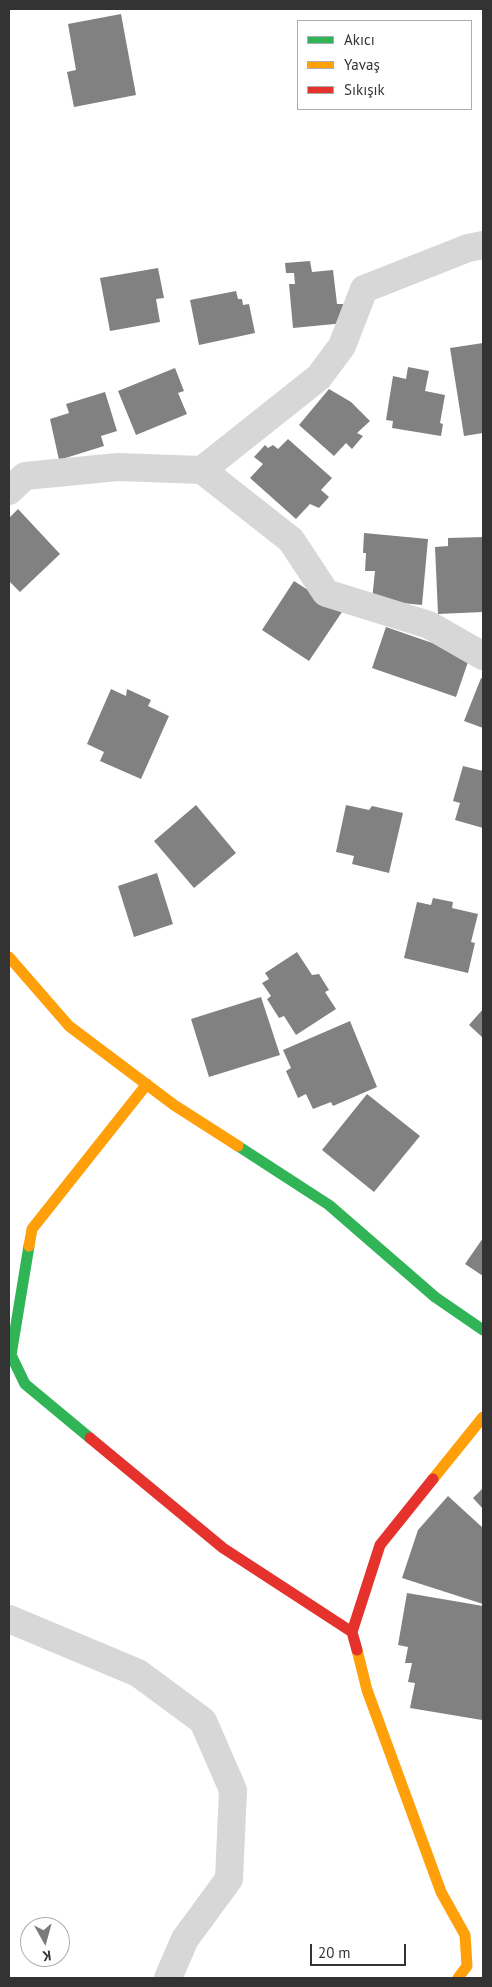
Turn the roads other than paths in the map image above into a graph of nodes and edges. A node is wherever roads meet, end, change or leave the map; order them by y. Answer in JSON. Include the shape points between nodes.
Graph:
{"nodes":[{"id":1,"x":483,"y":245,"type":"edge"},
{"id":2,"x":202,"y":470,"type":"junction"},
{"id":3,"x":9,"y":491,"type":"edge"},
{"id":4,"x":483,"y":656,"type":"edge"},
{"id":5,"x":9,"y":957,"type":"edge"},
{"id":6,"x":147,"y":1084,"type":"junction"},
{"id":7,"x":483,"y":1330,"type":"edge"},
{"id":8,"x":483,"y":1417,"type":"edge"},
{"id":9,"x":9,"y":1619,"type":"edge"},
{"id":10,"x":352,"y":1632,"type":"junction"},
{"id":11,"x":168,"y":1978,"type":"edge"},
{"id":12,"x":458,"y":1978,"type":"edge"}],
"edges":[{"from":1,"to":2,"type":"street","via":[[364,289],[342,346],[320,377]]},
{"from":2,"to":3,"type":"street","via":[[118,467],[25,476]]},
{"from":2,"to":4,"type":"street","via":[[291,540],[326,593],[430,625]]},
{"from":5,"to":6,"type":"street","via":[[69,1026]]},
{"from":6,"to":7,"type":"street","via":[[174,1105],[329,1205],[434,1297]]},
{"from":6,"to":10,"type":"street","via":[[32,1229],[11,1355],[25,1384],[223,1548]]},
{"from":8,"to":10,"type":"street","via":[[380,1545]]},
{"from":9,"to":11,"type":"street","via":[[138,1673],[203,1721],[232,1790],[229,1879],[185,1939]]},
{"from":10,"to":12,"type":"street","via":[[368,1690],[441,1892],[465,1935],[467,1966]]}]}
